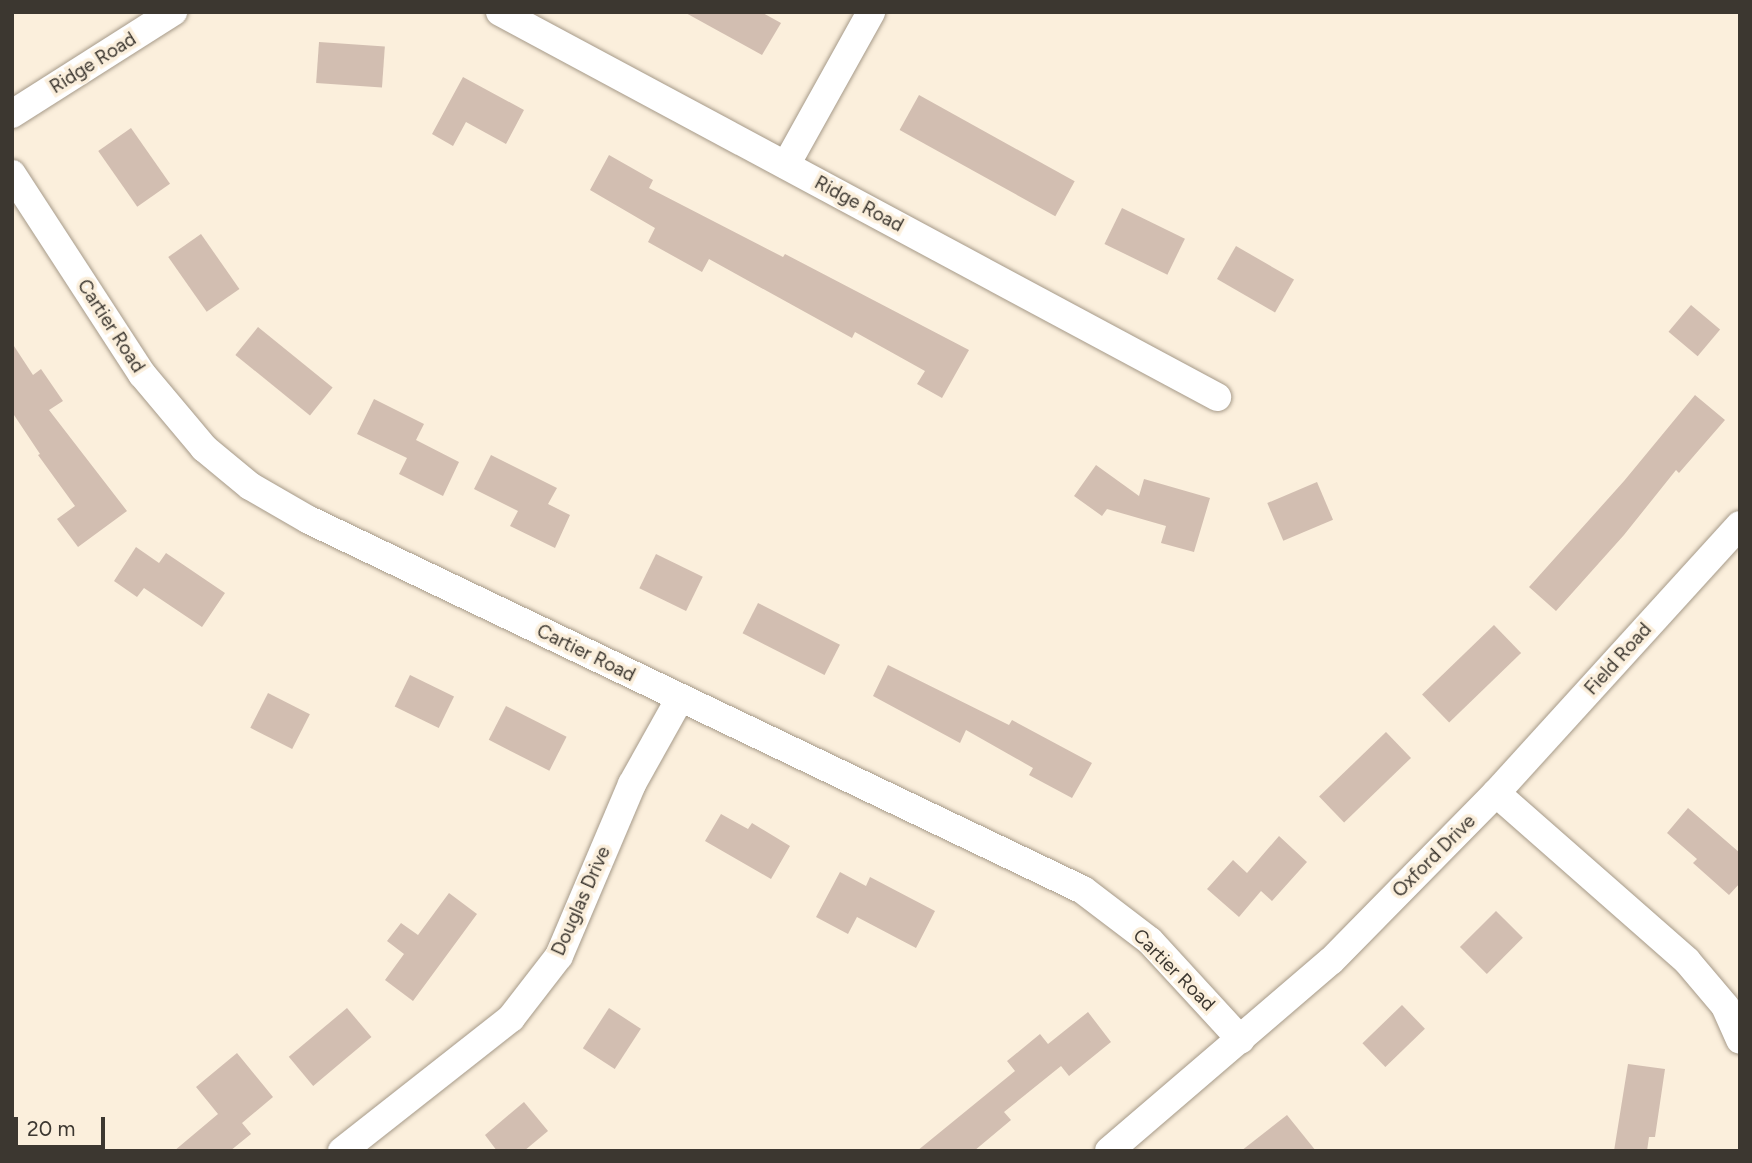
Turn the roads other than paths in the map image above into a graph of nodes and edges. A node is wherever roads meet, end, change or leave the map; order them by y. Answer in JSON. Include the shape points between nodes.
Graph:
{"nodes":[{"id":1,"x":173,"y":12,"type":"edge"},
{"id":2,"x":500,"y":12,"type":"edge"},
{"id":3,"x":871,"y":12,"type":"edge"},
{"id":4,"x":12,"y":114,"type":"edge"},
{"id":5,"x":786,"y":165,"type":"junction"},
{"id":6,"x":12,"y":174,"type":"edge"},
{"id":7,"x":1217,"y":397,"type":"dead end"},
{"id":8,"x":1740,"y":525,"type":"edge"},
{"id":9,"x":680,"y":698,"type":"junction"},
{"id":10,"x":1496,"y":793,"type":"junction"},
{"id":11,"x":1241,"y":1040,"type":"junction"},
{"id":12,"x":1740,"y":1040,"type":"edge"},
{"id":13,"x":342,"y":1151,"type":"edge"},
{"id":14,"x":1109,"y":1151,"type":"edge"}],
"edges":[{"from":1,"to":4,"type":"street","name":"Ridge Road"},
{"from":2,"to":5,"type":"street","name":"Ridge Road"},
{"from":3,"to":5,"type":"street"},
{"from":5,"to":7,"type":"street","name":"Ridge Road"},
{"from":6,"to":9,"type":"street","name":"Cartier Road","via":[[142,374],[204,448],[250,486],[309,520]]},
{"from":8,"to":10,"type":"street","name":"Field Road"},
{"from":9,"to":11,"type":"street","name":"Cartier Road","via":[[1083,890],[1150,941]]},
{"from":9,"to":13,"type":"street","name":"Douglas Drive","via":[[632,784],[559,956],[511,1018]]},
{"from":10,"to":11,"type":"street","name":"Oxford Drive","via":[[1331,961]]},
{"from":10,"to":12,"type":"street","via":[[1687,961],[1725,1006]]},
{"from":11,"to":14,"type":"street","name":"Oxford Drive"}]}
